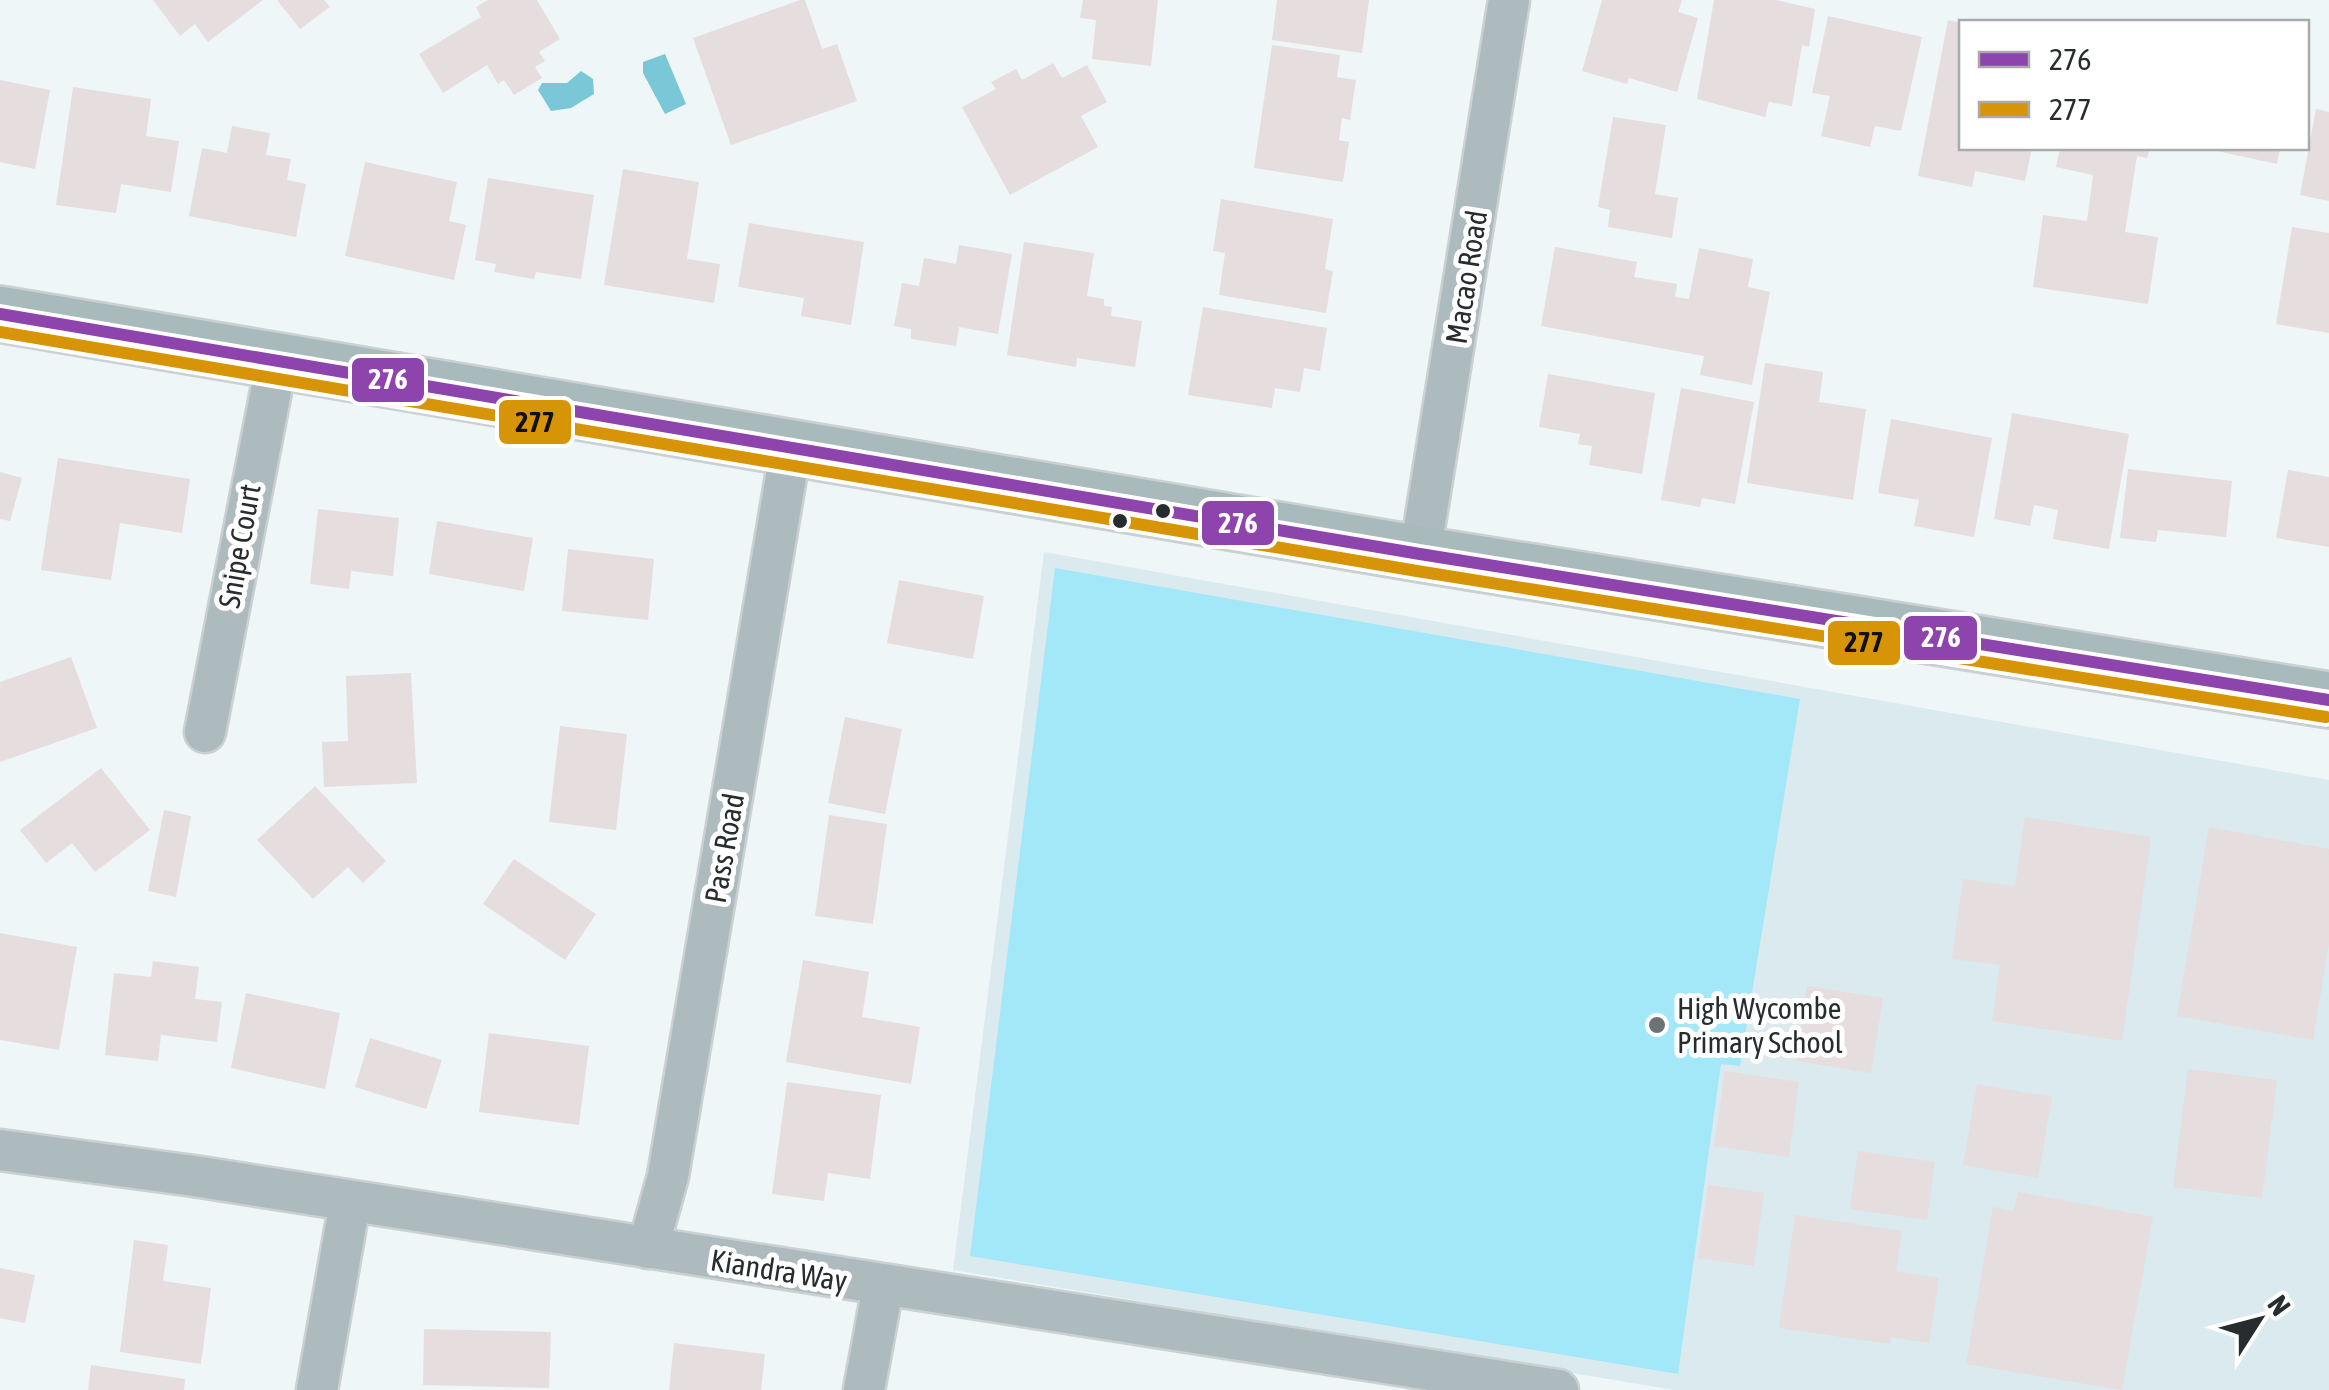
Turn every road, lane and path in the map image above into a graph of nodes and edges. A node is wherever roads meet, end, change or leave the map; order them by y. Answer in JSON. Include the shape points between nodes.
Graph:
{"nodes":[{"id":1,"x":1509,"y":0,"type":"edge"},
{"id":2,"x":0,"y":314,"type":"edge"},
{"id":3,"x":277,"y":360,"type":"junction"},
{"id":4,"x":792,"y":447,"type":"junction"},
{"id":5,"x":1420,"y":554,"type":"junction"},
{"id":6,"x":2329,"y":700,"type":"edge"},
{"id":7,"x":205,"y":732,"type":"dead end"},
{"id":8,"x":0,"y":1150,"type":"edge"},
{"id":9,"x":350,"y":1202,"type":"junction"},
{"id":10,"x":648,"y":1248,"type":"junction"},
{"id":11,"x":883,"y":1288,"type":"junction"},
{"id":12,"x":1392,"y":1377,"type":"edge"},
{"id":13,"x":317,"y":1390,"type":"edge"},
{"id":14,"x":864,"y":1390,"type":"edge"},
{"id":15,"x":1558,"y":1390,"type":"edge"}],
"edges":[{"from":1,"to":5,"type":"street","name":"Macao Road"},
{"from":2,"to":3,"type":"street"},
{"from":3,"to":4,"type":"street"},
{"from":3,"to":7,"type":"street","name":"Snipe Court"},
{"from":4,"to":5,"type":"street"},
{"from":4,"to":10,"type":"street","name":"Pass Road","via":[[668,1176]]},
{"from":5,"to":6,"type":"street"},
{"from":8,"to":9,"type":"street","name":"Kiandra Way"},
{"from":9,"to":10,"type":"street","name":"Kiandra Way"},
{"from":9,"to":13,"type":"street"},
{"from":10,"to":11,"type":"street","name":"Kiandra Way"},
{"from":11,"to":12,"type":"street","name":"Kiandra Way"},
{"from":11,"to":14,"type":"street"},
{"from":12,"to":15,"type":"street","name":"Kiandra Way"}]}
